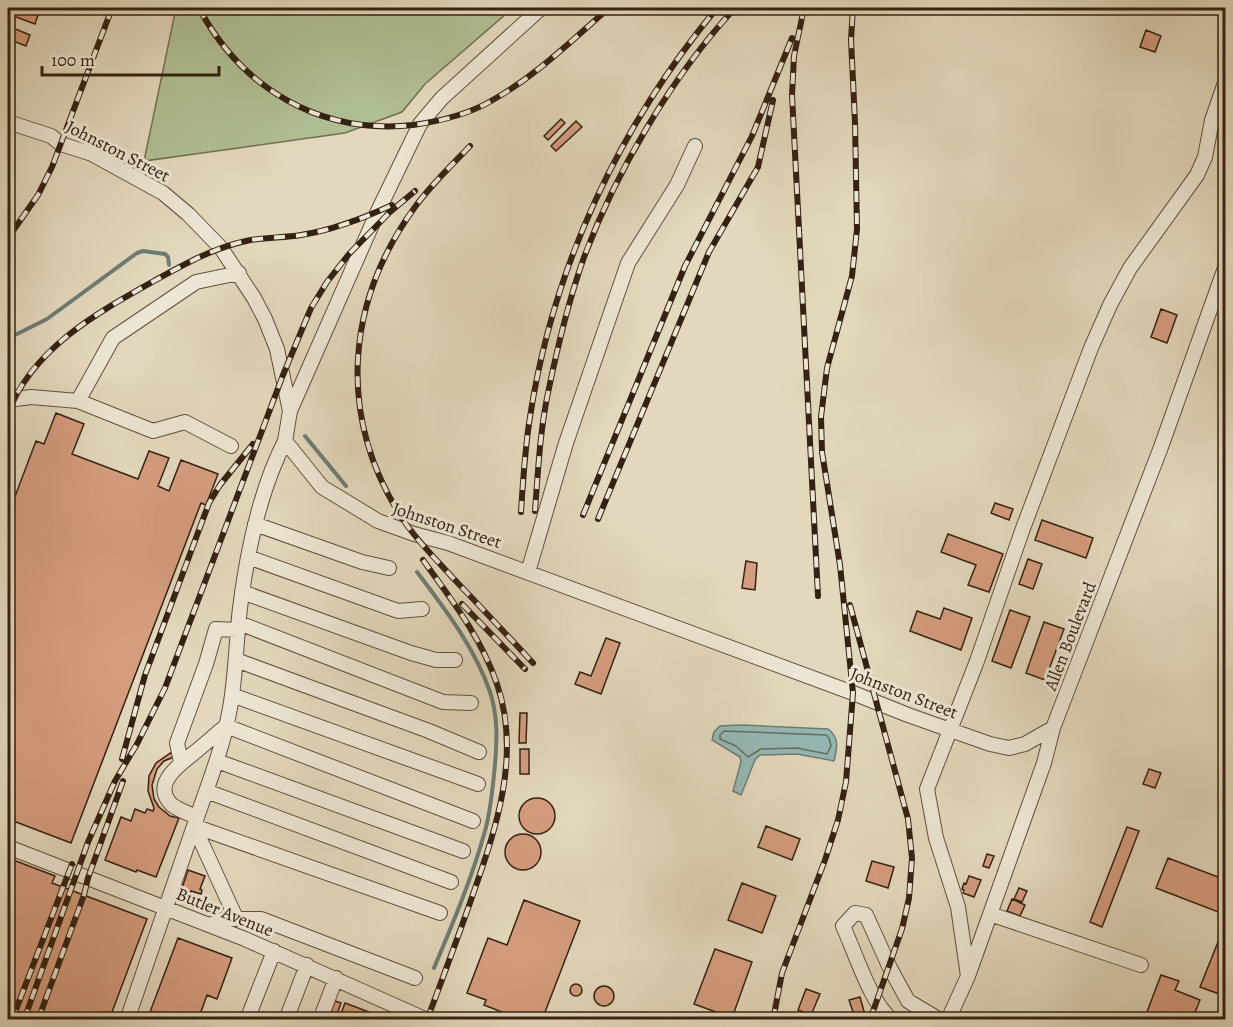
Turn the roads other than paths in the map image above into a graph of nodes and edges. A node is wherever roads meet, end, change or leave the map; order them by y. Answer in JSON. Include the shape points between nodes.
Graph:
{"nodes":[{"id":1,"x":541,"y":8,"type":"edge"},
{"id":2,"x":1226,"y":80,"type":"edge"},
{"id":3,"x":8,"y":122,"type":"edge"},
{"id":4,"x":695,"y":146,"type":"dead end"},
{"id":5,"x":1226,"y":266,"type":"edge"},
{"id":6,"x":239,"y":273,"type":"junction"},
{"id":7,"x":8,"y":400,"type":"edge"},
{"id":8,"x":78,"y":401,"type":"junction"},
{"id":9,"x":290,"y":411,"type":"junction"},
{"id":10,"x":285,"y":441,"type":"junction"},
{"id":11,"x":231,"y":446,"type":"dead end"},
{"id":12,"x":255,"y":524,"type":"junction"},
{"id":13,"x":248,"y":556,"type":"junction"},
{"id":14,"x":389,"y":568,"type":"dead end"},
{"id":15,"x":528,"y":572,"type":"junction"},
{"id":16,"x":243,"y":592,"type":"junction"},
{"id":17,"x":422,"y":609,"type":"dead end"},
{"id":18,"x":238,"y":627,"type":"junction"},
{"id":19,"x":236,"y":660,"type":"junction"},
{"id":20,"x":455,"y":660,"type":"dead end"},
{"id":21,"x":232,"y":695,"type":"junction"},
{"id":22,"x":471,"y":702,"type":"dead end"},
{"id":23,"x":226,"y":726,"type":"junction"},
{"id":24,"x":1053,"y":728,"type":"junction"},
{"id":25,"x":950,"y":729,"type":"junction"},
{"id":26,"x":479,"y":752,"type":"dead end"},
{"id":27,"x":217,"y":761,"type":"junction"},
{"id":28,"x":181,"y":762,"type":"junction"},
{"id":29,"x":478,"y":784,"type":"dead end"},
{"id":30,"x":206,"y":791,"type":"junction"},
{"id":31,"x":473,"y":821,"type":"dead end"},
{"id":32,"x":196,"y":822,"type":"junction"},
{"id":33,"x":8,"y":847,"type":"edge"},
{"id":34,"x":463,"y":851,"type":"dead end"},
{"id":35,"x":451,"y":882,"type":"dead end"},
{"id":36,"x":165,"y":908,"type":"junction"},
{"id":37,"x":440,"y":913,"type":"dead end"},
{"id":38,"x":990,"y":914,"type":"junction"},
{"id":39,"x":236,"y":918,"type":"junction"},
{"id":40,"x":209,"y":925,"type":"junction"},
{"id":41,"x":274,"y":951,"type":"junction"},
{"id":42,"x":1141,"y":964,"type":"dead end"},
{"id":43,"x":307,"y":965,"type":"junction"},
{"id":44,"x":968,"y":976,"type":"junction"},
{"id":45,"x":336,"y":978,"type":"junction"},
{"id":46,"x":414,"y":978,"type":"dead end"},
{"id":47,"x":127,"y":1020,"type":"edge"},
{"id":48,"x":247,"y":1020,"type":"edge"},
{"id":49,"x":286,"y":1020,"type":"edge"},
{"id":50,"x":320,"y":1020,"type":"edge"},
{"id":51,"x":427,"y":1020,"type":"edge"},
{"id":52,"x":892,"y":1020,"type":"edge"},
{"id":53,"x":940,"y":1020,"type":"edge"},
{"id":54,"x":948,"y":1020,"type":"edge"}],
"edges":[{"from":1,"to":9,"type":"street","via":[[442,98],[420,124]]},
{"from":2,"to":25,"type":"street","via":[[1197,175],[1130,268],[1091,348]]},
{"from":3,"to":6,"type":"street","name":"Johnston Street","via":[[92,154],[163,193],[221,248]]},
{"from":4,"to":15,"type":"street","via":[[678,185],[628,262],[566,443]]},
{"from":5,"to":24,"type":"street","name":"Allen Boulevard"},
{"from":6,"to":8,"type":"street","via":[[196,282],[113,338]]},
{"from":6,"to":9,"type":"street","name":"Johnston Street","via":[[277,349]]},
{"from":7,"to":8,"type":"street","via":[[31,397]]},
{"from":8,"to":11,"type":"street","via":[[153,431],[185,422]]},
{"from":9,"to":10,"type":"street","name":"Johnston Street"},
{"from":10,"to":12,"type":"street"},
{"from":10,"to":15,"type":"street","name":"Johnston Street","via":[[322,487],[378,521]]},
{"from":12,"to":13,"type":"street"},
{"from":12,"to":14,"type":"street"},
{"from":13,"to":16,"type":"street"},
{"from":13,"to":17,"type":"street","via":[[398,611]]},
{"from":15,"to":25,"type":"street","name":"Johnston Street"},
{"from":16,"to":18,"type":"street"},
{"from":16,"to":20,"type":"street","via":[[411,653]]},
{"from":18,"to":19,"type":"street"},
{"from":18,"to":22,"type":"street","via":[[442,702]]},
{"from":18,"to":28,"type":"street","via":[[216,628],[177,743]]},
{"from":19,"to":21,"type":"street"},
{"from":19,"to":26,"type":"street"},
{"from":21,"to":23,"type":"street"},
{"from":21,"to":29,"type":"street"},
{"from":23,"to":27,"type":"street"},
{"from":23,"to":28,"type":"street"},
{"from":23,"to":31,"type":"street"},
{"from":24,"to":25,"type":"street","name":"Johnston Street","via":[[1010,748]]},
{"from":24,"to":38,"type":"street","name":"Allen Boulevard"},
{"from":25,"to":44,"type":"street","via":[[927,789],[936,838],[958,908]]},
{"from":27,"to":30,"type":"street"},
{"from":27,"to":34,"type":"street"},
{"from":28,"to":32,"type":"street","via":[[166,780],[165,791],[167,799]]},
{"from":30,"to":32,"type":"street"},
{"from":30,"to":35,"type":"street"},
{"from":32,"to":36,"type":"street"},
{"from":32,"to":37,"type":"street"},
{"from":32,"to":39,"type":"street"},
{"from":33,"to":36,"type":"street","name":"Butler Avenue"},
{"from":36,"to":40,"type":"street","name":"Butler Avenue"},
{"from":36,"to":47,"type":"street"},
{"from":38,"to":42,"type":"street"},
{"from":38,"to":44,"type":"street","name":"Allen Boulevard"},
{"from":39,"to":40,"type":"street"},
{"from":39,"to":46,"type":"street","via":[[261,919]]},
{"from":40,"to":41,"type":"street","name":"Butler Avenue"},
{"from":41,"to":43,"type":"street","name":"Butler Avenue"},
{"from":41,"to":48,"type":"street"},
{"from":43,"to":45,"type":"street","name":"Butler Avenue"},
{"from":43,"to":49,"type":"street"},
{"from":44,"to":54,"type":"street","name":"Allen Boulevard"},
{"from":45,"to":50,"type":"street"},
{"from":45,"to":51,"type":"street","name":"Butler Avenue"},
{"from":52,"to":53,"type":"street","via":[[877,1002],[843,926],[855,913],[866,915],[908,1001]]}]}
